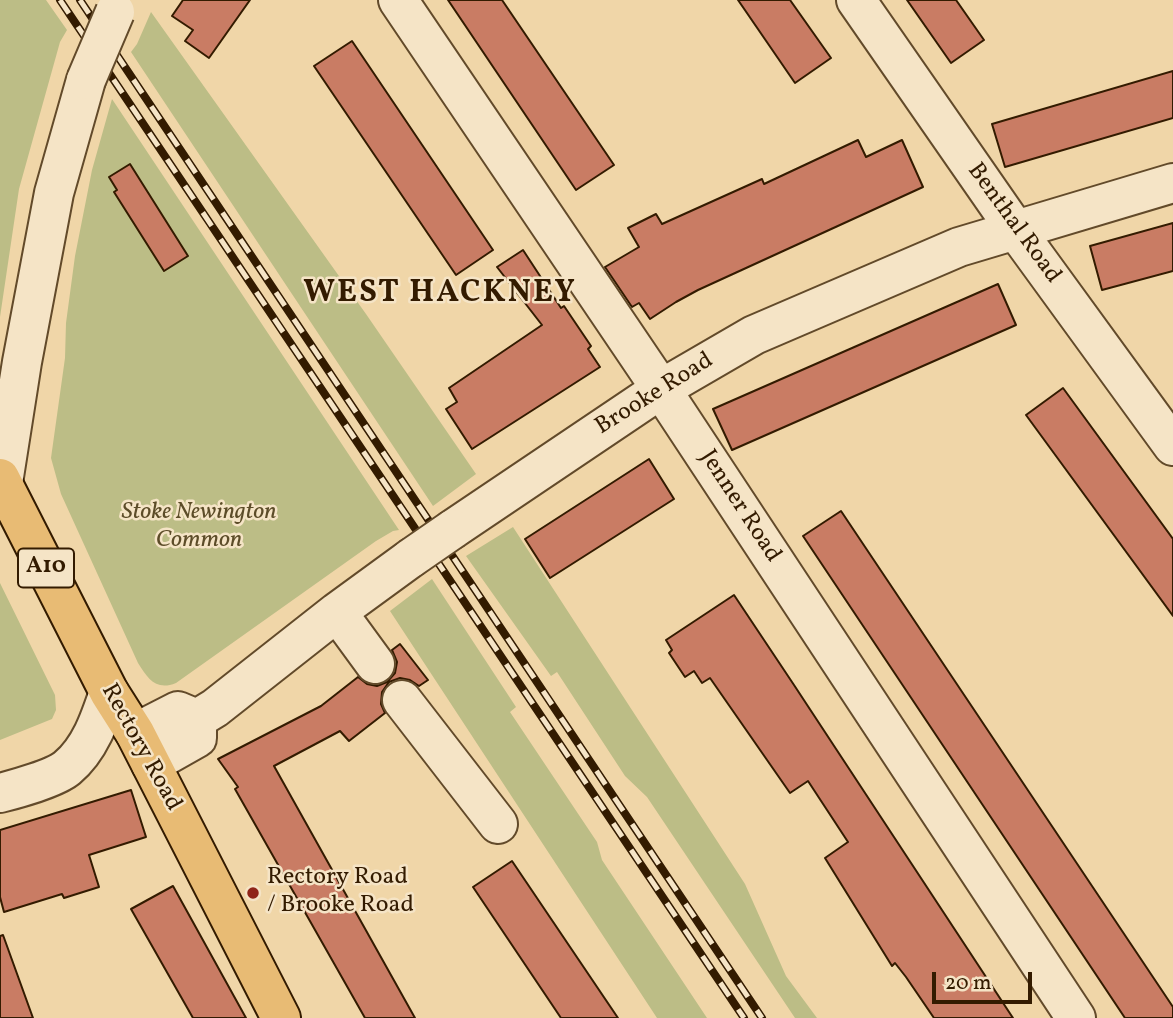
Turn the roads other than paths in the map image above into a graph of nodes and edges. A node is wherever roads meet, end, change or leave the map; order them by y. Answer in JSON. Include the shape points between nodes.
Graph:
{"nodes":[{"id":1,"x":398,"y":0,"type":"edge"},
{"id":2,"x":856,"y":0,"type":"edge"},
{"id":3,"x":118,"y":6,"type":"edge"},
{"id":4,"x":1173,"y":183,"type":"edge"},
{"id":5,"x":1016,"y":229,"type":"junction"},
{"id":6,"x":661,"y":389,"type":"junction"},
{"id":7,"x":1173,"y":446,"type":"edge"},
{"id":8,"x":1,"y":480,"type":"edge"},
{"id":9,"x":337,"y":612,"type":"junction"},
{"id":10,"x":375,"y":664,"type":"dead end"},
{"id":11,"x":109,"y":692,"type":"junction"},
{"id":12,"x":402,"y":700,"type":"dead end"},
{"id":13,"x":143,"y":748,"type":"junction"},
{"id":14,"x":0,"y":793,"type":"edge"},
{"id":15,"x":498,"y":824,"type":"dead end"},
{"id":16,"x":281,"y":1018,"type":"edge"},
{"id":17,"x":1076,"y":1018,"type":"edge"}],
"edges":[{"from":1,"to":6,"type":"street","name":"Jenner Road"},
{"from":2,"to":5,"type":"street","name":"Benthal Road"},
{"from":3,"to":8,"type":"street","bridge":true,"via":[[86,80],[54,193]]},
{"from":4,"to":5,"type":"street","name":"Brooke Road"},
{"from":5,"to":6,"type":"street","name":"Brooke Road","via":[[959,247],[767,330]]},
{"from":5,"to":7,"type":"street","name":"Benthal Road"},
{"from":6,"to":9,"type":"street","name":"Brooke Road","bridge":true},
{"from":6,"to":17,"type":"street","name":"Jenner Road"},
{"from":8,"to":11,"type":"highway","name":"Rectory Road","number":"A10"},
{"from":9,"to":10,"type":"street"},
{"from":9,"to":13,"type":"street","name":"Brooke Road","via":[[215,708],[197,719],[178,711]]},
{"from":11,"to":13,"type":"highway","name":"Rectory Road","number":"A10"},
{"from":11,"to":14,"type":"street","via":[[97,727],[66,769]]},
{"from":12,"to":15,"type":"street"},
{"from":13,"to":16,"type":"highway","name":"Rectory Road","number":"A10"}]}
